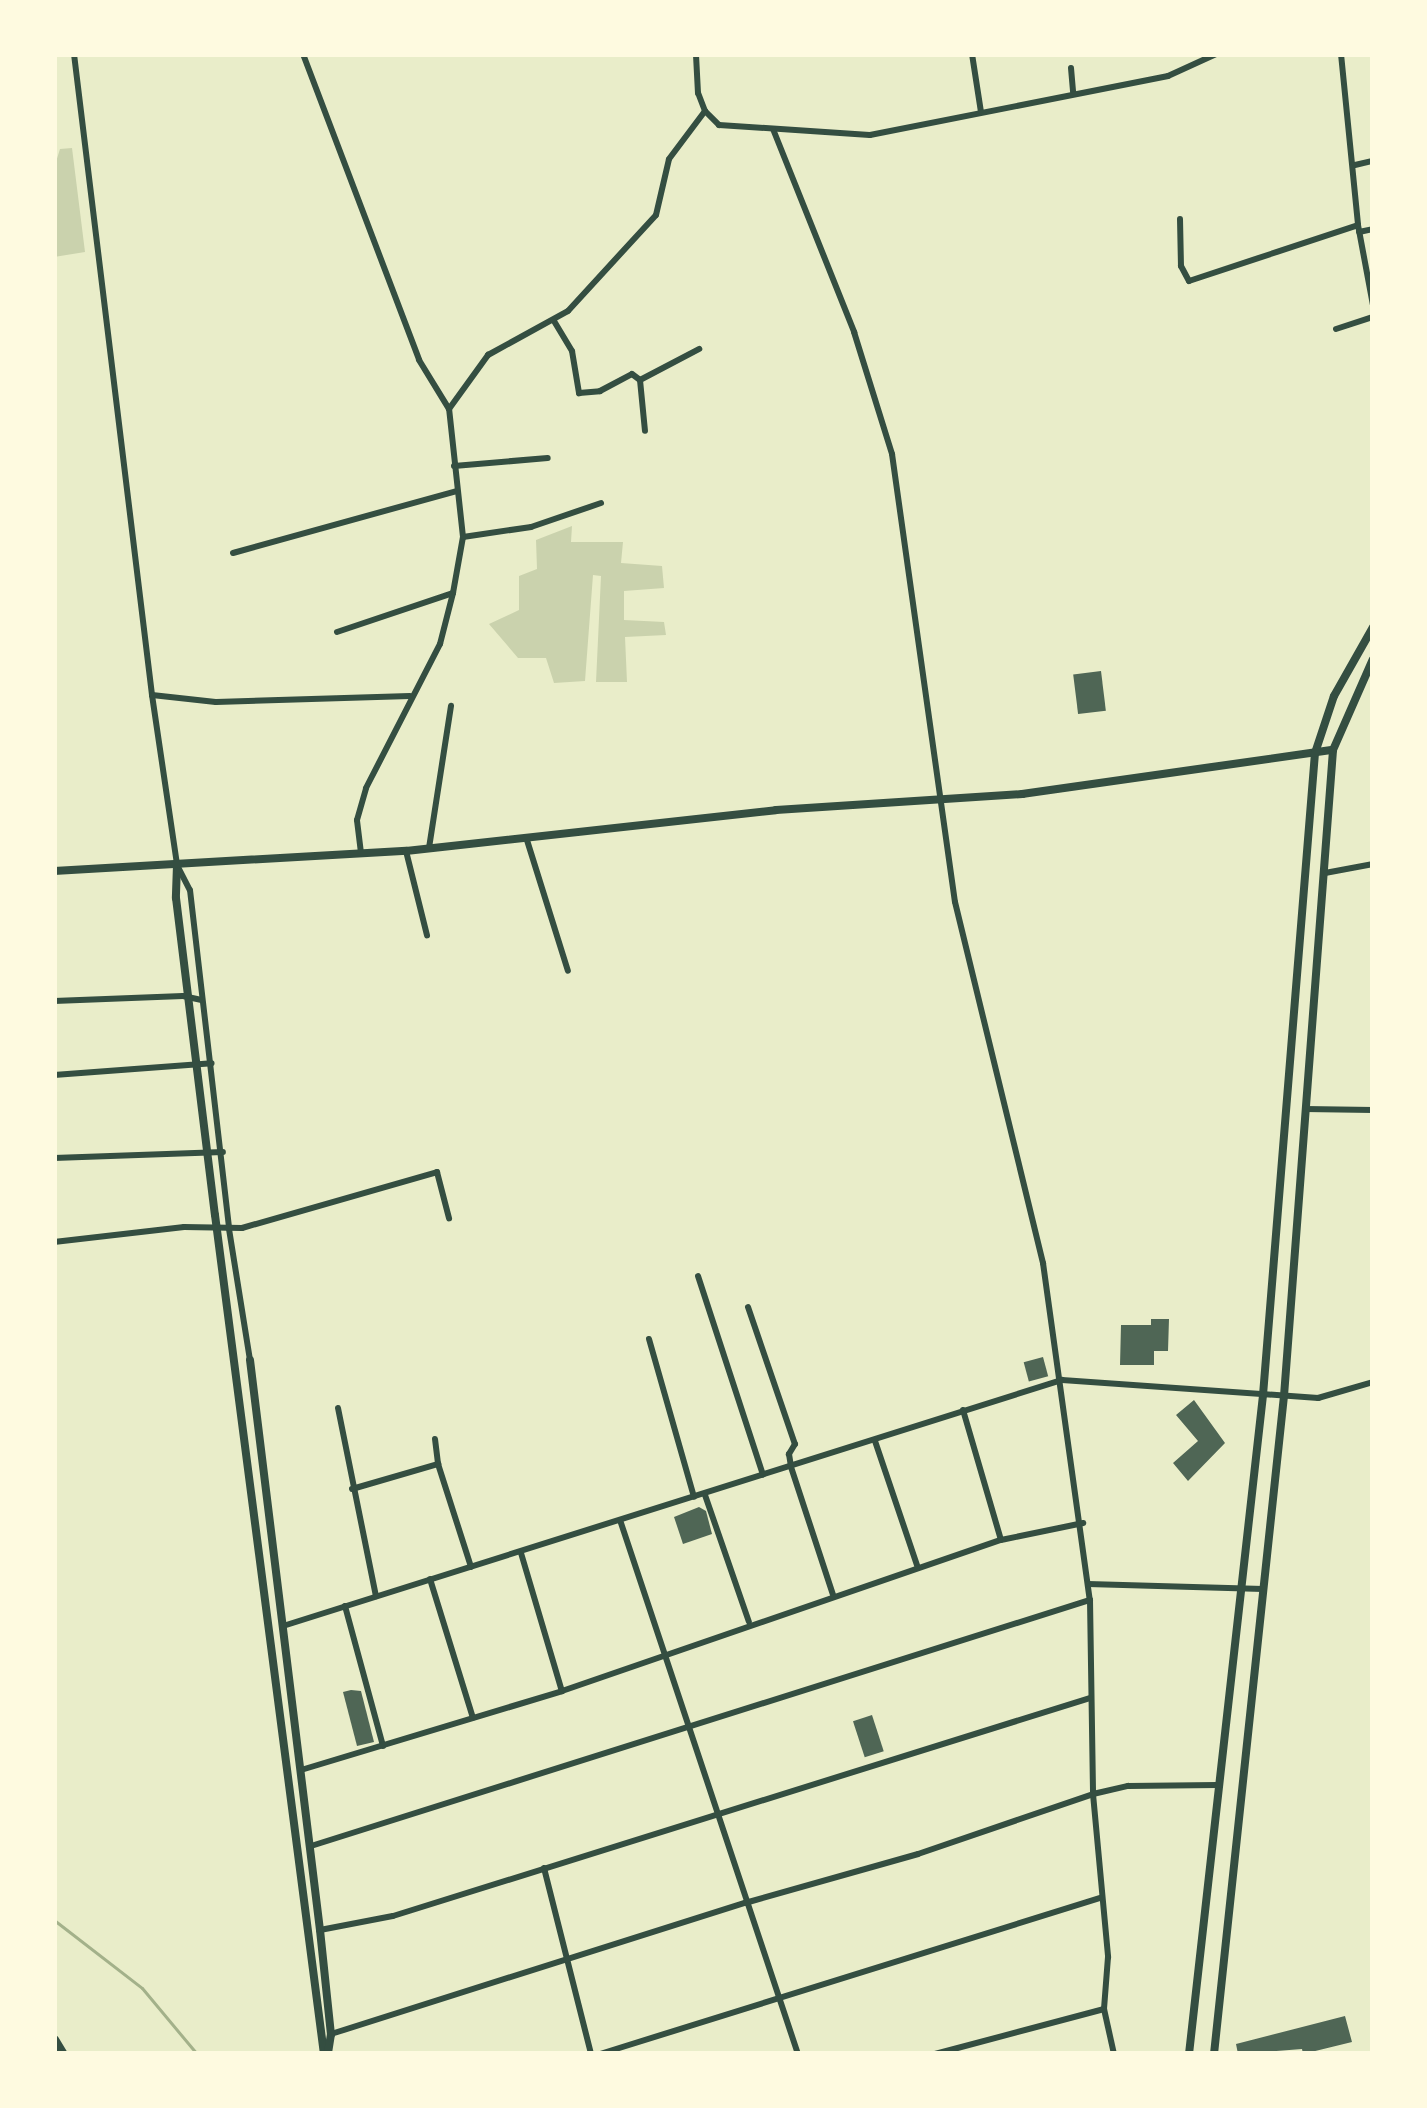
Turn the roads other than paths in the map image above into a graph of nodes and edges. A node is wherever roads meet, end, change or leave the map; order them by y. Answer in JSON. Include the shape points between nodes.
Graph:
{"nodes":[{"id":1,"x":74,"y":54,"type":"edge"},
{"id":2,"x":304,"y":54,"type":"edge"},
{"id":3,"x":697,"y":54,"type":"edge"},
{"id":4,"x":972,"y":54,"type":"edge"},
{"id":5,"x":1216,"y":54,"type":"edge"},
{"id":6,"x":1341,"y":54,"type":"edge"},
{"id":7,"x":1071,"y":68,"type":"dead end"},
{"id":8,"x":1073,"y":93,"type":"junction"},
{"id":9,"x":705,"y":111,"type":"junction"},
{"id":10,"x":981,"y":112,"type":"junction"},
{"id":11,"x":773,"y":128,"type":"junction"},
{"id":12,"x":1373,"y":161,"type":"edge"},
{"id":13,"x":1355,"y":165,"type":"junction"},
{"id":14,"x":1180,"y":219,"type":"dead end"},
{"id":15,"x":1359,"y":228,"type":"junction"},
{"id":16,"x":1373,"y":229,"type":"edge"},
{"id":17,"x":1370,"y":262,"type":"edge"},
{"id":18,"x":1373,"y":305,"type":"edge"},
{"id":19,"x":1373,"y":317,"type":"edge"},
{"id":20,"x":554,"y":321,"type":"junction"},
{"id":21,"x":1336,"y":329,"type":"dead end"},
{"id":22,"x":699,"y":349,"type":"dead end"},
{"id":23,"x":640,"y":380,"type":"junction"},
{"id":24,"x":448,"y":409,"type":"junction"},
{"id":25,"x":645,"y":431,"type":"dead end"},
{"id":26,"x":548,"y":458,"type":"dead end"},
{"id":27,"x":454,"y":466,"type":"junction"},
{"id":28,"x":455,"y":491,"type":"junction"},
{"id":29,"x":601,"y":503,"type":"dead end"},
{"id":30,"x":463,"y":537,"type":"junction"},
{"id":31,"x":233,"y":553,"type":"dead end"},
{"id":32,"x":453,"y":592,"type":"junction"},
{"id":33,"x":1373,"y":627,"type":"edge"},
{"id":34,"x":337,"y":632,"type":"dead end"},
{"id":35,"x":1373,"y":659,"type":"edge"},
{"id":36,"x":152,"y":694,"type":"junction"},
{"id":37,"x":410,"y":696,"type":"junction"},
{"id":38,"x":451,"y":706,"type":"dead end"},
{"id":39,"x":1333,"y":749,"type":"junction"},
{"id":40,"x":1315,"y":753,"type":"junction"},
{"id":41,"x":940,"y":800,"type":"junction"},
{"id":42,"x":526,"y":837,"type":"junction"},
{"id":43,"x":429,"y":848,"type":"junction"},
{"id":44,"x":406,"y":851,"type":"junction"},
{"id":45,"x":361,"y":853,"type":"junction"},
{"id":46,"x":1373,"y":864,"type":"edge"},
{"id":47,"x":177,"y":865,"type":"junction"},
{"id":48,"x":54,"y":871,"type":"edge"},
{"id":49,"x":1325,"y":873,"type":"junction"},
{"id":50,"x":427,"y":935,"type":"dead end"},
{"id":51,"x":568,"y":970,"type":"dead end"},
{"id":52,"x":189,"y":1000,"type":"junction"},
{"id":53,"x":202,"y":1000,"type":"junction"},
{"id":54,"x":54,"y":1001,"type":"edge"},
{"id":55,"x":212,"y":1064,"type":"junction"},
{"id":56,"x":198,"y":1066,"type":"junction"},
{"id":57,"x":54,"y":1075,"type":"edge"},
{"id":58,"x":1305,"y":1109,"type":"junction"},
{"id":59,"x":1373,"y":1110,"type":"edge"},
{"id":60,"x":223,"y":1152,"type":"junction"},
{"id":61,"x":208,"y":1155,"type":"junction"},
{"id":62,"x":54,"y":1158,"type":"edge"},
{"id":63,"x":449,"y":1218,"type":"dead end"},
{"id":64,"x":216,"y":1227,"type":"junction"},
{"id":65,"x":229,"y":1229,"type":"junction"},
{"id":66,"x":54,"y":1242,"type":"edge"},
{"id":67,"x":698,"y":1276,"type":"dead end"},
{"id":68,"x":748,"y":1306,"type":"dead end"},
{"id":69,"x":649,"y":1340,"type":"dead end"},
{"id":70,"x":250,"y":1360,"type":"joint"},
{"id":71,"x":1062,"y":1380,"type":"junction"},
{"id":72,"x":1373,"y":1382,"type":"edge"},
{"id":73,"x":1263,"y":1395,"type":"junction"},
{"id":74,"x":1283,"y":1396,"type":"junction"},
{"id":75,"x":338,"y":1408,"type":"dead end"},
{"id":76,"x":963,"y":1409,"type":"junction"},
{"id":77,"x":435,"y":1439,"type":"dead end"},
{"id":78,"x":874,"y":1439,"type":"junction"},
{"id":79,"x":438,"y":1464,"type":"junction"},
{"id":80,"x":791,"y":1467,"type":"junction"},
{"id":81,"x":763,"y":1475,"type":"junction"},
{"id":82,"x":352,"y":1489,"type":"junction"},
{"id":83,"x":705,"y":1494,"type":"junction"},
{"id":84,"x":694,"y":1497,"type":"junction"},
{"id":85,"x":620,"y":1520,"type":"junction"},
{"id":86,"x":1083,"y":1523,"type":"junction"},
{"id":87,"x":1001,"y":1540,"type":"junction"},
{"id":88,"x":521,"y":1553,"type":"junction"},
{"id":89,"x":471,"y":1568,"type":"junction"},
{"id":90,"x":918,"y":1568,"type":"junction"},
{"id":91,"x":430,"y":1580,"type":"junction"},
{"id":92,"x":1088,"y":1584,"type":"junction"},
{"id":93,"x":1238,"y":1588,"type":"junction"},
{"id":94,"x":1263,"y":1589,"type":"junction"},
{"id":95,"x":833,"y":1595,"type":"junction"},
{"id":96,"x":376,"y":1596,"type":"junction"},
{"id":97,"x":1090,"y":1600,"type":"junction"},
{"id":98,"x":345,"y":1606,"type":"junction"},
{"id":99,"x":749,"y":1622,"type":"junction"},
{"id":100,"x":283,"y":1626,"type":"junction"},
{"id":101,"x":665,"y":1656,"type":"junction"},
{"id":102,"x":562,"y":1691,"type":"junction"},
{"id":103,"x":1090,"y":1698,"type":"junction"},
{"id":104,"x":1226,"y":1702,"type":"junction"},
{"id":105,"x":1251,"y":1704,"type":"junction"},
{"id":106,"x":472,"y":1718,"type":"junction"},
{"id":107,"x":689,"y":1730,"type":"junction"},
{"id":108,"x":383,"y":1746,"type":"junction"},
{"id":109,"x":301,"y":1770,"type":"junction"},
{"id":110,"x":1217,"y":1784,"type":"junction"},
{"id":111,"x":1093,"y":1794,"type":"junction"},
{"id":112,"x":716,"y":1814,"type":"junction"},
{"id":113,"x":308,"y":1847,"type":"junction"},
{"id":114,"x":544,"y":1868,"type":"junction"},
{"id":115,"x":1100,"y":1898,"type":"junction"},
{"id":116,"x":745,"y":1903,"type":"junction"},
{"id":117,"x":320,"y":1930,"type":"junction"},
{"id":118,"x":567,"y":1960,"type":"junction"},
{"id":119,"x":778,"y":2002,"type":"junction"},
{"id":120,"x":1104,"y":2009,"type":"junction"},
{"id":121,"x":331,"y":2034,"type":"junction"},
{"id":122,"x":54,"y":2039,"type":"edge"},
{"id":123,"x":63,"y":2054,"type":"edge"},
{"id":124,"x":326,"y":2054,"type":"edge"},
{"id":125,"x":596,"y":2054,"type":"edge"},
{"id":126,"x":798,"y":2054,"type":"edge"},
{"id":127,"x":935,"y":2054,"type":"edge"},
{"id":128,"x":1114,"y":2054,"type":"edge"},
{"id":129,"x":1189,"y":2054,"type":"edge"},
{"id":130,"x":1214,"y":2054,"type":"edge"}],
"edges":[{"from":1,"to":36,"type":"street"},
{"from":2,"to":24,"type":"street","via":[[419,360]]},
{"from":3,"to":9,"type":"street"},
{"from":4,"to":10,"type":"street"},
{"from":5,"to":8,"type":"street","via":[[1168,76]]},
{"from":6,"to":13,"type":"street"},
{"from":7,"to":8,"type":"street"},
{"from":8,"to":10,"type":"street"},
{"from":9,"to":11,"type":"street","via":[[719,124]]},
{"from":9,"to":20,"type":"street","via":[[669,159],[656,215]]},
{"from":10,"to":11,"type":"street","via":[[871,135]]},
{"from":11,"to":41,"type":"street","via":[[854,332],[892,454]]},
{"from":12,"to":13,"type":"street"},
{"from":13,"to":15,"type":"street"},
{"from":14,"to":15,"type":"street","via":[[1189,281]]},
{"from":15,"to":16,"type":"street"},
{"from":15,"to":17,"type":"street"},
{"from":17,"to":18,"type":"street"},
{"from":19,"to":21,"type":"street"},
{"from":20,"to":23,"type":"street","via":[[572,350],[579,393],[632,374]]},
{"from":20,"to":24,"type":"street","via":[[488,355]]},
{"from":22,"to":23,"type":"street"},
{"from":23,"to":25,"type":"street"},
{"from":24,"to":27,"type":"street"},
{"from":26,"to":27,"type":"street"},
{"from":27,"to":28,"type":"street"},
{"from":28,"to":30,"type":"street"},
{"from":28,"to":31,"type":"street"},
{"from":29,"to":30,"type":"street","via":[[531,527]]},
{"from":30,"to":32,"type":"street"},
{"from":32,"to":34,"type":"street"},
{"from":32,"to":37,"type":"street","via":[[440,644]]},
{"from":33,"to":40,"type":"street","via":[[1334,696]]},
{"from":35,"to":39,"type":"street"},
{"from":36,"to":37,"type":"street","via":[[216,702]]},
{"from":36,"to":47,"type":"street"},
{"from":37,"to":45,"type":"street","via":[[366,788],[357,820]]},
{"from":38,"to":43,"type":"street"},
{"from":39,"to":40,"type":"street"},
{"from":39,"to":49,"type":"street"},
{"from":40,"to":41,"type":"street"},
{"from":40,"to":73,"type":"street"},
{"from":41,"to":42,"type":"street"},
{"from":41,"to":71,"type":"street","via":[[955,902],[1016,1136]]},
{"from":42,"to":43,"type":"street"},
{"from":42,"to":51,"type":"street"},
{"from":43,"to":44,"type":"street"},
{"from":44,"to":45,"type":"street"},
{"from":44,"to":50,"type":"street"},
{"from":45,"to":47,"type":"street"},
{"from":46,"to":49,"type":"street"},
{"from":47,"to":48,"type":"street"},
{"from":47,"to":52,"type":"street"},
{"from":47,"to":53,"type":"street","via":[[190,890]]},
{"from":49,"to":58,"type":"street"},
{"from":52,"to":53,"type":"street"},
{"from":52,"to":54,"type":"street"},
{"from":52,"to":56,"type":"street"},
{"from":53,"to":55,"type":"street"},
{"from":55,"to":56,"type":"street"},
{"from":55,"to":60,"type":"street"},
{"from":56,"to":57,"type":"street"},
{"from":56,"to":61,"type":"street"},
{"from":58,"to":59,"type":"street"},
{"from":58,"to":74,"type":"street"},
{"from":60,"to":61,"type":"street"},
{"from":60,"to":65,"type":"street"},
{"from":61,"to":62,"type":"street"},
{"from":61,"to":64,"type":"street"},
{"from":63,"to":65,"type":"street","via":[[437,1172]]},
{"from":64,"to":65,"type":"street"},
{"from":64,"to":66,"type":"street"},
{"from":64,"to":124,"type":"street"},
{"from":65,"to":70,"type":"street"},
{"from":67,"to":81,"type":"street"},
{"from":68,"to":80,"type":"street","via":[[795,1444]]},
{"from":69,"to":84,"type":"street"},
{"from":70,"to":100,"type":"street"},
{"from":71,"to":73,"type":"street"},
{"from":71,"to":76,"type":"street"},
{"from":71,"to":86,"type":"street"},
{"from":72,"to":74,"type":"street","via":[[1318,1398]]},
{"from":73,"to":74,"type":"street"},
{"from":73,"to":93,"type":"street"},
{"from":74,"to":94,"type":"street"},
{"from":75,"to":82,"type":"street"},
{"from":76,"to":78,"type":"street"},
{"from":76,"to":87,"type":"street"},
{"from":77,"to":79,"type":"street"},
{"from":78,"to":80,"type":"street"},
{"from":78,"to":90,"type":"street"},
{"from":79,"to":82,"type":"street"},
{"from":79,"to":89,"type":"street"},
{"from":80,"to":81,"type":"street"},
{"from":80,"to":95,"type":"street"},
{"from":81,"to":83,"type":"street"},
{"from":82,"to":96,"type":"street"},
{"from":83,"to":84,"type":"street"},
{"from":83,"to":99,"type":"street"},
{"from":84,"to":85,"type":"street"},
{"from":85,"to":88,"type":"street"},
{"from":85,"to":101,"type":"street"},
{"from":86,"to":87,"type":"street"},
{"from":86,"to":92,"type":"street"},
{"from":87,"to":90,"type":"street"},
{"from":88,"to":89,"type":"street"},
{"from":88,"to":102,"type":"street"},
{"from":89,"to":91,"type":"street"},
{"from":90,"to":95,"type":"street"},
{"from":91,"to":96,"type":"street"},
{"from":91,"to":106,"type":"street"},
{"from":92,"to":93,"type":"street"},
{"from":92,"to":97,"type":"street"},
{"from":93,"to":94,"type":"street"},
{"from":93,"to":104,"type":"street"},
{"from":94,"to":105,"type":"street"},
{"from":95,"to":99,"type":"street"},
{"from":96,"to":98,"type":"street"},
{"from":97,"to":103,"type":"street"},
{"from":97,"to":107,"type":"street"},
{"from":98,"to":100,"type":"street"},
{"from":98,"to":108,"type":"street"},
{"from":99,"to":101,"type":"street"},
{"from":100,"to":109,"type":"street"},
{"from":101,"to":102,"type":"street"},
{"from":101,"to":107,"type":"street"},
{"from":102,"to":106,"type":"street"},
{"from":103,"to":111,"type":"street"},
{"from":103,"to":112,"type":"street"},
{"from":104,"to":105,"type":"street"},
{"from":104,"to":110,"type":"street"},
{"from":105,"to":130,"type":"street"},
{"from":106,"to":108,"type":"street"},
{"from":107,"to":112,"type":"street"},
{"from":107,"to":113,"type":"street"},
{"from":108,"to":109,"type":"street"},
{"from":109,"to":113,"type":"street"},
{"from":110,"to":111,"type":"street"},
{"from":110,"to":129,"type":"street"},
{"from":111,"to":115,"type":"street"},
{"from":111,"to":116,"type":"street"},
{"from":112,"to":114,"type":"street"},
{"from":112,"to":116,"type":"street"},
{"from":113,"to":117,"type":"street"},
{"from":114,"to":117,"type":"street"},
{"from":114,"to":118,"type":"street"},
{"from":115,"to":119,"type":"street"},
{"from":115,"to":120,"type":"street"},
{"from":116,"to":118,"type":"street"},
{"from":116,"to":119,"type":"street"},
{"from":117,"to":121,"type":"street"},
{"from":118,"to":121,"type":"street"},
{"from":118,"to":125,"type":"street"},
{"from":119,"to":125,"type":"street"},
{"from":119,"to":126,"type":"street"},
{"from":120,"to":127,"type":"street"},
{"from":120,"to":128,"type":"street"},
{"from":121,"to":124,"type":"street"},
{"from":122,"to":123,"type":"highway"}]}
